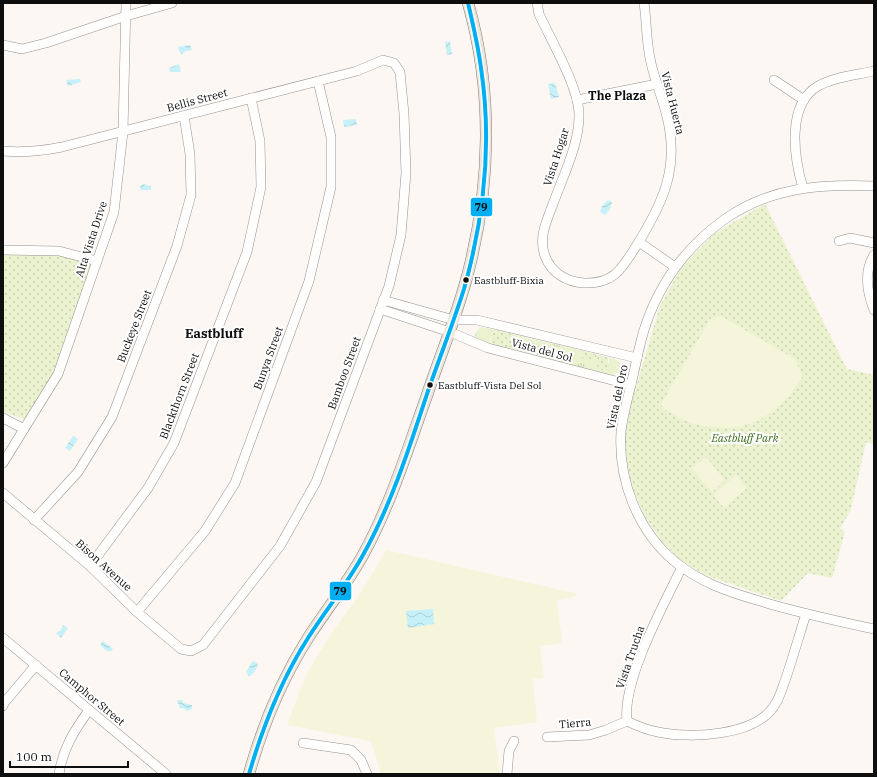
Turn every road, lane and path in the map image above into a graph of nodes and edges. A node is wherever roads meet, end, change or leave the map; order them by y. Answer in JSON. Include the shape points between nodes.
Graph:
{"nodes":[{"id":1,"x":126,"y":3,"type":"edge"},
{"id":2,"x":172,"y":3,"type":"edge"},
{"id":3,"x":468,"y":3,"type":"edge"},
{"id":4,"x":536,"y":3,"type":"edge"},
{"id":5,"x":644,"y":3,"type":"edge"},
{"id":6,"x":126,"y":16,"type":"junction"},
{"id":7,"x":3,"y":45,"type":"edge"},
{"id":8,"x":394,"y":63,"type":"joint"},
{"id":9,"x":874,"y":71,"type":"edge"},
{"id":10,"x":774,"y":80,"type":"dead end"},
{"id":11,"x":318,"y":81,"type":"junction"},
{"id":12,"x":657,"y":84,"type":"junction"},
{"id":13,"x":250,"y":98,"type":"junction"},
{"id":14,"x":577,"y":100,"type":"junction"},
{"id":15,"x":804,"y":100,"type":"junction"},
{"id":16,"x":184,"y":116,"type":"junction"},
{"id":17,"x":123,"y":132,"type":"junction"},
{"id":18,"x":3,"y":151,"type":"edge"},
{"id":19,"x":874,"y":186,"type":"edge"},
{"id":20,"x":803,"y":188,"type":"junction"},
{"id":21,"x":839,"y":241,"type":"dead end"},
{"id":22,"x":639,"y":242,"type":"junction"},
{"id":23,"x":874,"y":243,"type":"edge"},
{"id":24,"x":3,"y":250,"type":"edge"},
{"id":25,"x":874,"y":255,"type":"edge"},
{"id":26,"x":97,"y":261,"type":"junction"},
{"id":27,"x":675,"y":267,"type":"junction"},
{"id":28,"x":602,"y":282,"type":"joint"},
{"id":29,"x":383,"y":300,"type":"junction"},
{"id":30,"x":380,"y":309,"type":"junction"},
{"id":31,"x":874,"y":310,"type":"edge"},
{"id":32,"x":454,"y":320,"type":"junction"},
{"id":33,"x":450,"y":332,"type":"junction"},
{"id":34,"x":637,"y":358,"type":"junction"},
{"id":35,"x":631,"y":385,"type":"junction"},
{"id":36,"x":3,"y":418,"type":"edge"},
{"id":37,"x":24,"y":430,"type":"junction"},
{"id":38,"x":3,"y":463,"type":"edge"},
{"id":39,"x":3,"y":493,"type":"edge"},
{"id":40,"x":34,"y":520,"type":"junction"},
{"id":41,"x":90,"y":566,"type":"junction"},
{"id":42,"x":682,"y":567,"type":"junction"},
{"id":43,"x":137,"y":612,"type":"junction"},
{"id":44,"x":806,"y":614,"type":"junction"},
{"id":45,"x":874,"y":629,"type":"edge"},
{"id":46,"x":3,"y":638,"type":"edge"},
{"id":47,"x":191,"y":651,"type":"joint"},
{"id":48,"x":36,"y":665,"type":"junction"},
{"id":49,"x":3,"y":706,"type":"edge"},
{"id":50,"x":89,"y":710,"type":"junction"},
{"id":51,"x":627,"y":721,"type":"junction"},
{"id":52,"x":548,"y":737,"type":"dead end"},
{"id":53,"x":514,"y":741,"type":"dead end"},
{"id":54,"x":303,"y":743,"type":"dead end"},
{"id":55,"x":59,"y":774,"type":"edge"},
{"id":56,"x":166,"y":774,"type":"edge"},
{"id":57,"x":249,"y":774,"type":"edge"},
{"id":58,"x":367,"y":774,"type":"edge"},
{"id":59,"x":507,"y":774,"type":"edge"}],
"edges":[{"from":1,"to":6,"type":"street","name":"Alta Vista Drive"},
{"from":2,"to":6,"type":"street"},
{"from":3,"to":32,"type":"main road","via":[[480,54],[485,96],[485,163],[477,234]]},
{"from":4,"to":14,"type":"street","name":"Vista Hogar"},
{"from":5,"to":12,"type":"street","name":"Vista Huerta","via":[[648,50]]},
{"from":6,"to":7,"type":"street","via":[[46,43],[22,48]]},
{"from":6,"to":17,"type":"street","name":"Alta Vista Drive"},
{"from":8,"to":11,"type":"street","name":"Bellis Street","via":[[383,60],[357,71]]},
{"from":8,"to":29,"type":"street","name":"Bamboo Street","via":[[400,72],[406,173],[401,235],[389,286]]},
{"from":9,"to":15,"type":"street","via":[[827,82],[811,91]]},
{"from":10,"to":15,"type":"street"},
{"from":11,"to":13,"type":"street","name":"Bellis Street"},
{"from":11,"to":43,"type":"street","name":"Bunya Street","via":[[331,137],[331,187],[309,281],[235,483],[205,531]]},
{"from":12,"to":14,"type":"street"},
{"from":12,"to":22,"type":"street","name":"Vista Huerta","via":[[670,130],[670,174],[662,201]]},
{"from":13,"to":16,"type":"street","name":"Bellis Street"},
{"from":13,"to":41,"type":"street","name":"Blackthorn Street","via":[[260,141],[261,187],[247,252],[174,443],[148,488]]},
{"from":14,"to":28,"type":"street","name":"Vista Hogar","via":[[579,113],[576,140],[544,230],[542,248],[549,264],[561,276],[578,282]]},
{"from":15,"to":20,"type":"street","via":[[797,117],[795,144]]},
{"from":16,"to":17,"type":"street","name":"Bellis Street"},
{"from":16,"to":40,"type":"street","name":"Buckeye Street","via":[[190,154],[191,195],[176,246],[112,417],[78,472]]},
{"from":17,"to":18,"type":"street","name":"Bellis Street","via":[[40,152]]},
{"from":17,"to":26,"type":"street","name":"Alta Vista Drive","via":[[114,212]]},
{"from":19,"to":20,"type":"street","name":"Vista del Oro"},
{"from":20,"to":27,"type":"street","name":"Vista del Oro","via":[[764,198],[726,219],[702,237]]},
{"from":21,"to":23,"type":"street","via":[[850,238]]},
{"from":22,"to":27,"type":"street"},
{"from":22,"to":28,"type":"street","name":"Vista Huerta","via":[[616,273]]},
{"from":24,"to":26,"type":"street","via":[[59,251]]},
{"from":25,"to":31,"type":"street","via":[[867,278]]},
{"from":26,"to":37,"type":"street","name":"Alta Vista Drive","via":[[58,374]]},
{"from":27,"to":34,"type":"street","name":"Vista del Oro","via":[[653,306]]},
{"from":29,"to":30,"type":"street","name":"Bamboo Street"},
{"from":29,"to":32,"type":"street","name":"Vista del Sol"},
{"from":30,"to":33,"type":"street","name":"Vista del Sol"},
{"from":30,"to":47,"type":"street","name":"Bamboo Street","via":[[316,482],[280,546],[203,645]]},
{"from":32,"to":33,"type":"main road"},
{"from":32,"to":34,"type":"street","name":"Vista del Sol","via":[[478,320]]},
{"from":33,"to":35,"type":"street","name":"Vista del Sol","via":[[488,348]]},
{"from":33,"to":57,"type":"main road","via":[[376,530],[351,575],[307,639],[289,671],[270,714]]},
{"from":34,"to":35,"type":"street","name":"Vista del Oro"},
{"from":35,"to":42,"type":"street","name":"Vista del Oro","via":[[621,431],[625,479],[631,500],[643,524],[662,550]]},
{"from":36,"to":37,"type":"street"},
{"from":37,"to":38,"type":"street","name":"Alta Vista Drive"},
{"from":39,"to":40,"type":"street","name":"Bison Avenue"},
{"from":40,"to":41,"type":"street","name":"Bison Avenue"},
{"from":41,"to":43,"type":"street","name":"Bison Avenue"},
{"from":42,"to":44,"type":"street","name":"Vista del Oro","via":[[723,590]]},
{"from":42,"to":51,"type":"street","name":"Vista Trucha","via":[[638,665],[628,702]]},
{"from":43,"to":47,"type":"street","name":"Bison Avenue","via":[[181,649]]},
{"from":44,"to":45,"type":"street","name":"Vista del Oro"},
{"from":44,"to":51,"type":"street","via":[[779,698],[767,715],[756,724],[732,731],[680,735],[648,730]]},
{"from":46,"to":48,"type":"street","name":"Camphor Street"},
{"from":48,"to":49,"type":"street"},
{"from":48,"to":50,"type":"street","name":"Camphor Street"},
{"from":50,"to":55,"type":"street","via":[[67,743]]},
{"from":50,"to":56,"type":"street","name":"Camphor Street"},
{"from":51,"to":52,"type":"street","name":"Tierra","via":[[594,734]]},
{"from":53,"to":59,"type":"street","via":[[509,751]]},
{"from":54,"to":58,"type":"street","via":[[351,750],[361,760]]}]}
